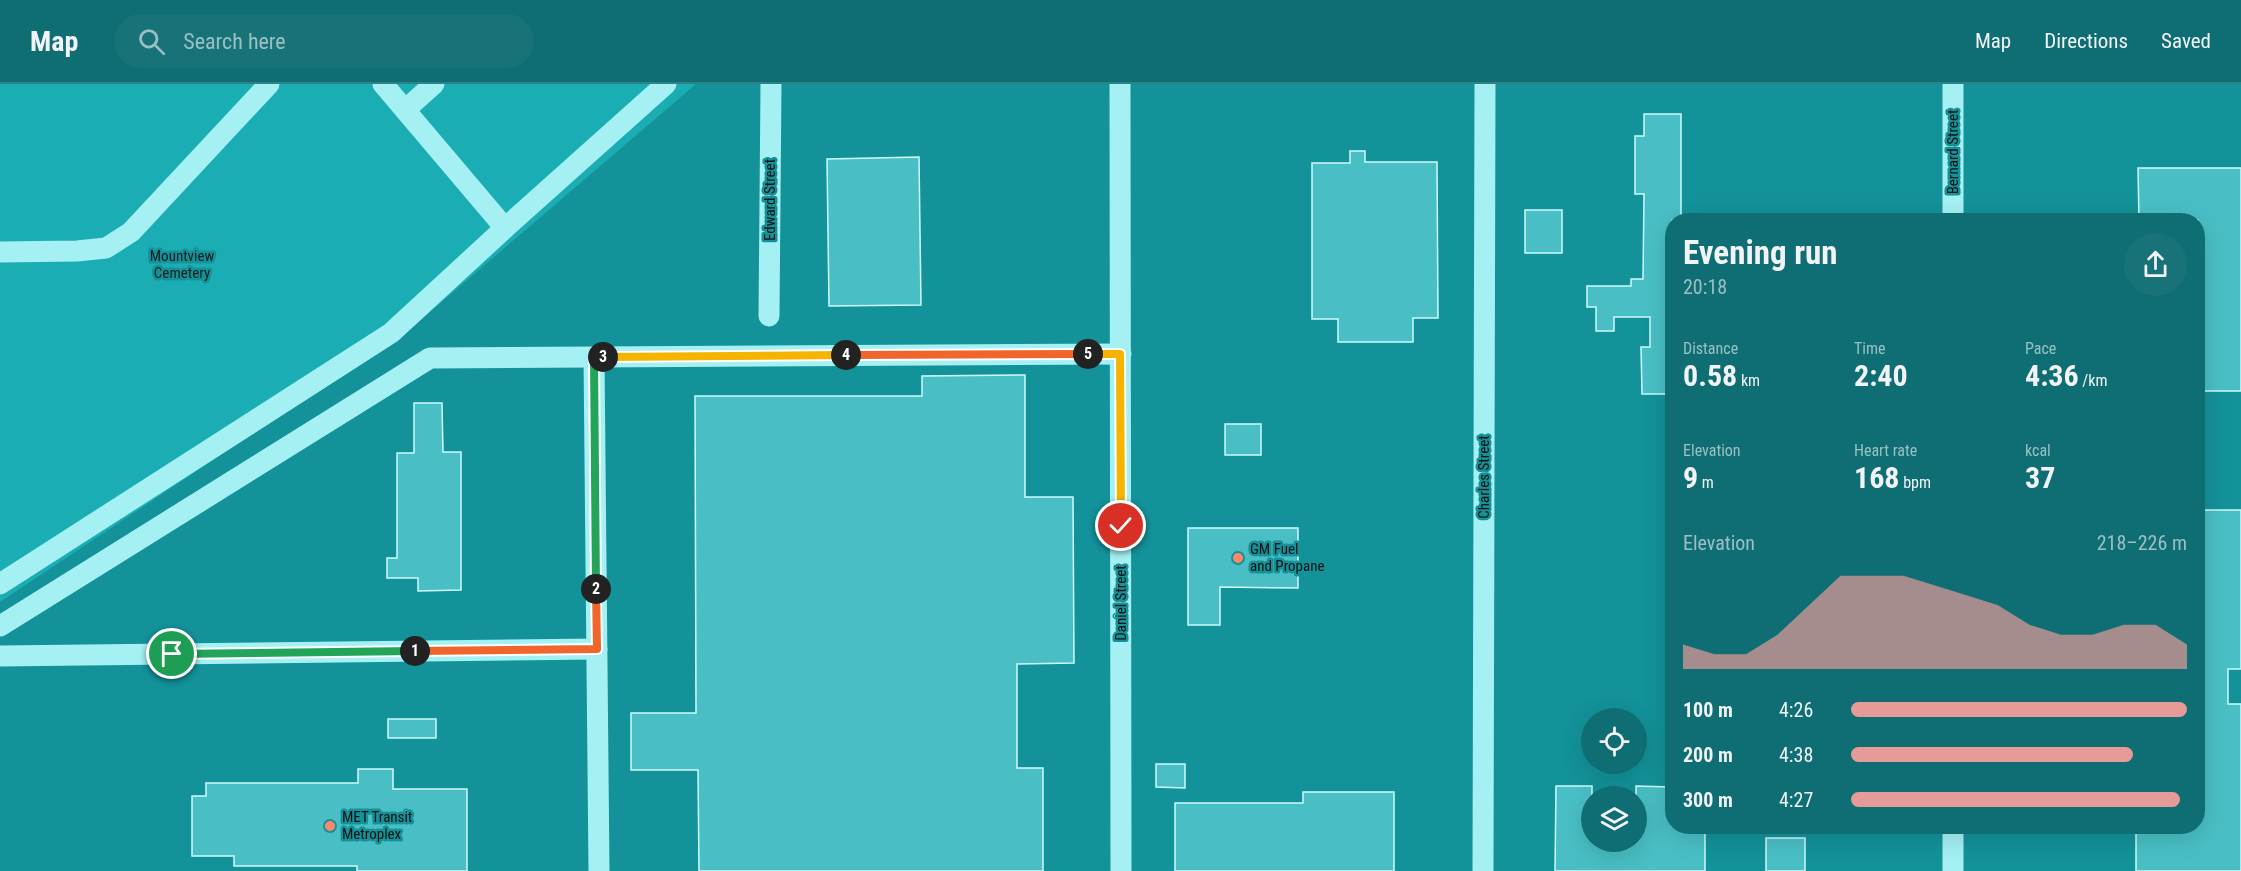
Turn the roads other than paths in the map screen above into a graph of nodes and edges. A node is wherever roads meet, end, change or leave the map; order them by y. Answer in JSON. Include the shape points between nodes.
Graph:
{"nodes":[{"id":1,"x":269,"y":84,"type":"edge"},
{"id":2,"x":383,"y":84,"type":"edge"},
{"id":3,"x":434,"y":84,"type":"edge"},
{"id":4,"x":666,"y":84,"type":"edge"},
{"id":5,"x":771,"y":84,"type":"edge"},
{"id":6,"x":1120,"y":84,"type":"edge"},
{"id":7,"x":1485,"y":84,"type":"edge"},
{"id":8,"x":1953,"y":84,"type":"edge"},
{"id":9,"x":405,"y":110,"type":"junction"},
{"id":10,"x":1953,"y":213,"type":"edge"},
{"id":11,"x":505,"y":228,"type":"junction"},
{"id":12,"x":0,"y":252,"type":"edge"},
{"id":13,"x":769,"y":316,"type":"dead end"},
{"id":14,"x":1120,"y":354,"type":"junction"},
{"id":15,"x":594,"y":357,"type":"junction"},
{"id":16,"x":0,"y":584,"type":"edge"},
{"id":17,"x":0,"y":626,"type":"edge"},
{"id":18,"x":597,"y":649,"type":"junction"},
{"id":19,"x":0,"y":656,"type":"edge"},
{"id":20,"x":1953,"y":834,"type":"edge"},
{"id":21,"x":599,"y":871,"type":"edge"},
{"id":22,"x":1121,"y":871,"type":"edge"},
{"id":23,"x":1483,"y":871,"type":"edge"},
{"id":24,"x":1953,"y":871,"type":"edge"}],
"edges":[{"from":1,"to":12,"type":"street","via":[[131,232],[106,248]]},
{"from":2,"to":9,"type":"street"},
{"from":3,"to":9,"type":"street"},
{"from":4,"to":11,"type":"street"},
{"from":5,"to":13,"type":"street","name":"Edward Street"},
{"from":6,"to":14,"type":"street","name":"Daniel Street"},
{"from":7,"to":23,"type":"street","name":"Charles Street"},
{"from":8,"to":10,"type":"street","name":"Bernard Street"},
{"from":9,"to":11,"type":"street"},
{"from":11,"to":16,"type":"street","via":[[391,333]]},
{"from":14,"to":15,"type":"street"},
{"from":14,"to":22,"type":"street","name":"Daniel Street"},
{"from":15,"to":17,"type":"street","via":[[430,358]]},
{"from":15,"to":18,"type":"street"},
{"from":18,"to":19,"type":"street"},
{"from":18,"to":21,"type":"street"},
{"from":20,"to":24,"type":"street"}]}
